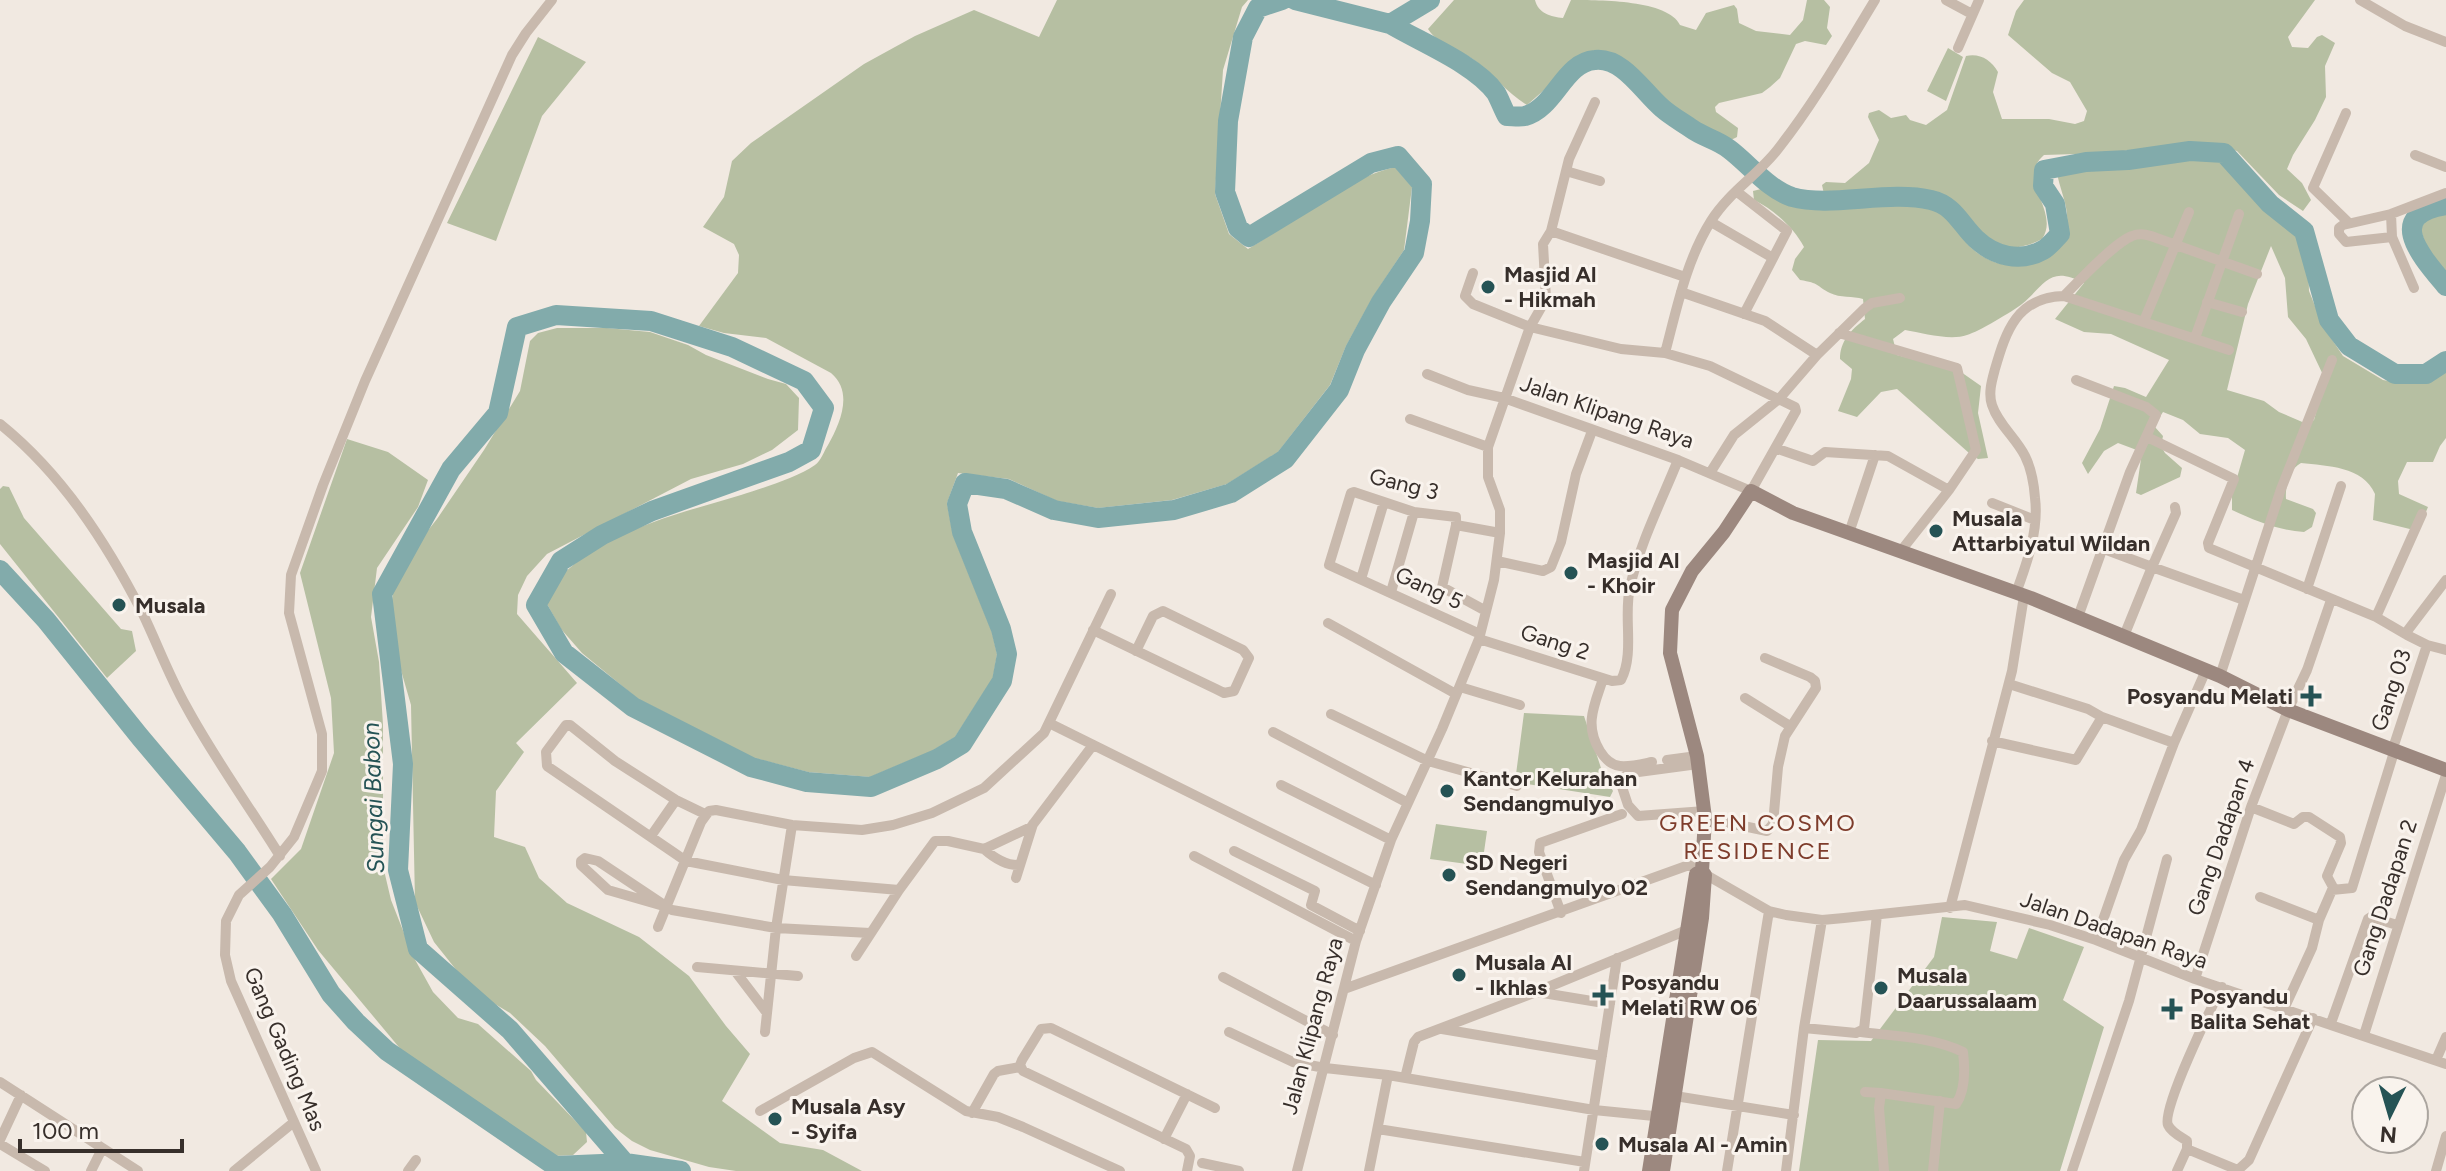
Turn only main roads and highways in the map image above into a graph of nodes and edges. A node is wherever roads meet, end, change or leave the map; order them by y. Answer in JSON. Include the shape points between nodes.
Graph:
{"nodes":[{"id":1,"x":2446,"y":772,"type":"edge"},
{"id":2,"x":1702,"y":871,"type":"junction"},
{"id":3,"x":1689,"y":960,"type":"junction"},
{"id":4,"x":1664,"y":1117,"type":"junction"},
{"id":5,"x":1649,"y":1171,"type":"edge"},
{"id":6,"x":1663,"y":1171,"type":"edge"}],
"edges":[{"from":1,"to":2,"type":"main road","name":"Jalan Klipang Raya","via":[[2288,710],[2078,617],[1793,513],[1751,491],[1692,571],[1672,610],[1672,664],[1698,760],[1705,814]]},
{"from":2,"to":3,"type":"main road","via":[[1704,890]]},
{"from":2,"to":3,"type":"main road","via":[[1696,874],[1687,930]]},
{"from":3,"to":4,"type":"main road"},
{"from":3,"to":4,"type":"main road","via":[[1675,1096]]},
{"from":4,"to":5,"type":"main road"},
{"from":4,"to":6,"type":"main road"}]}
